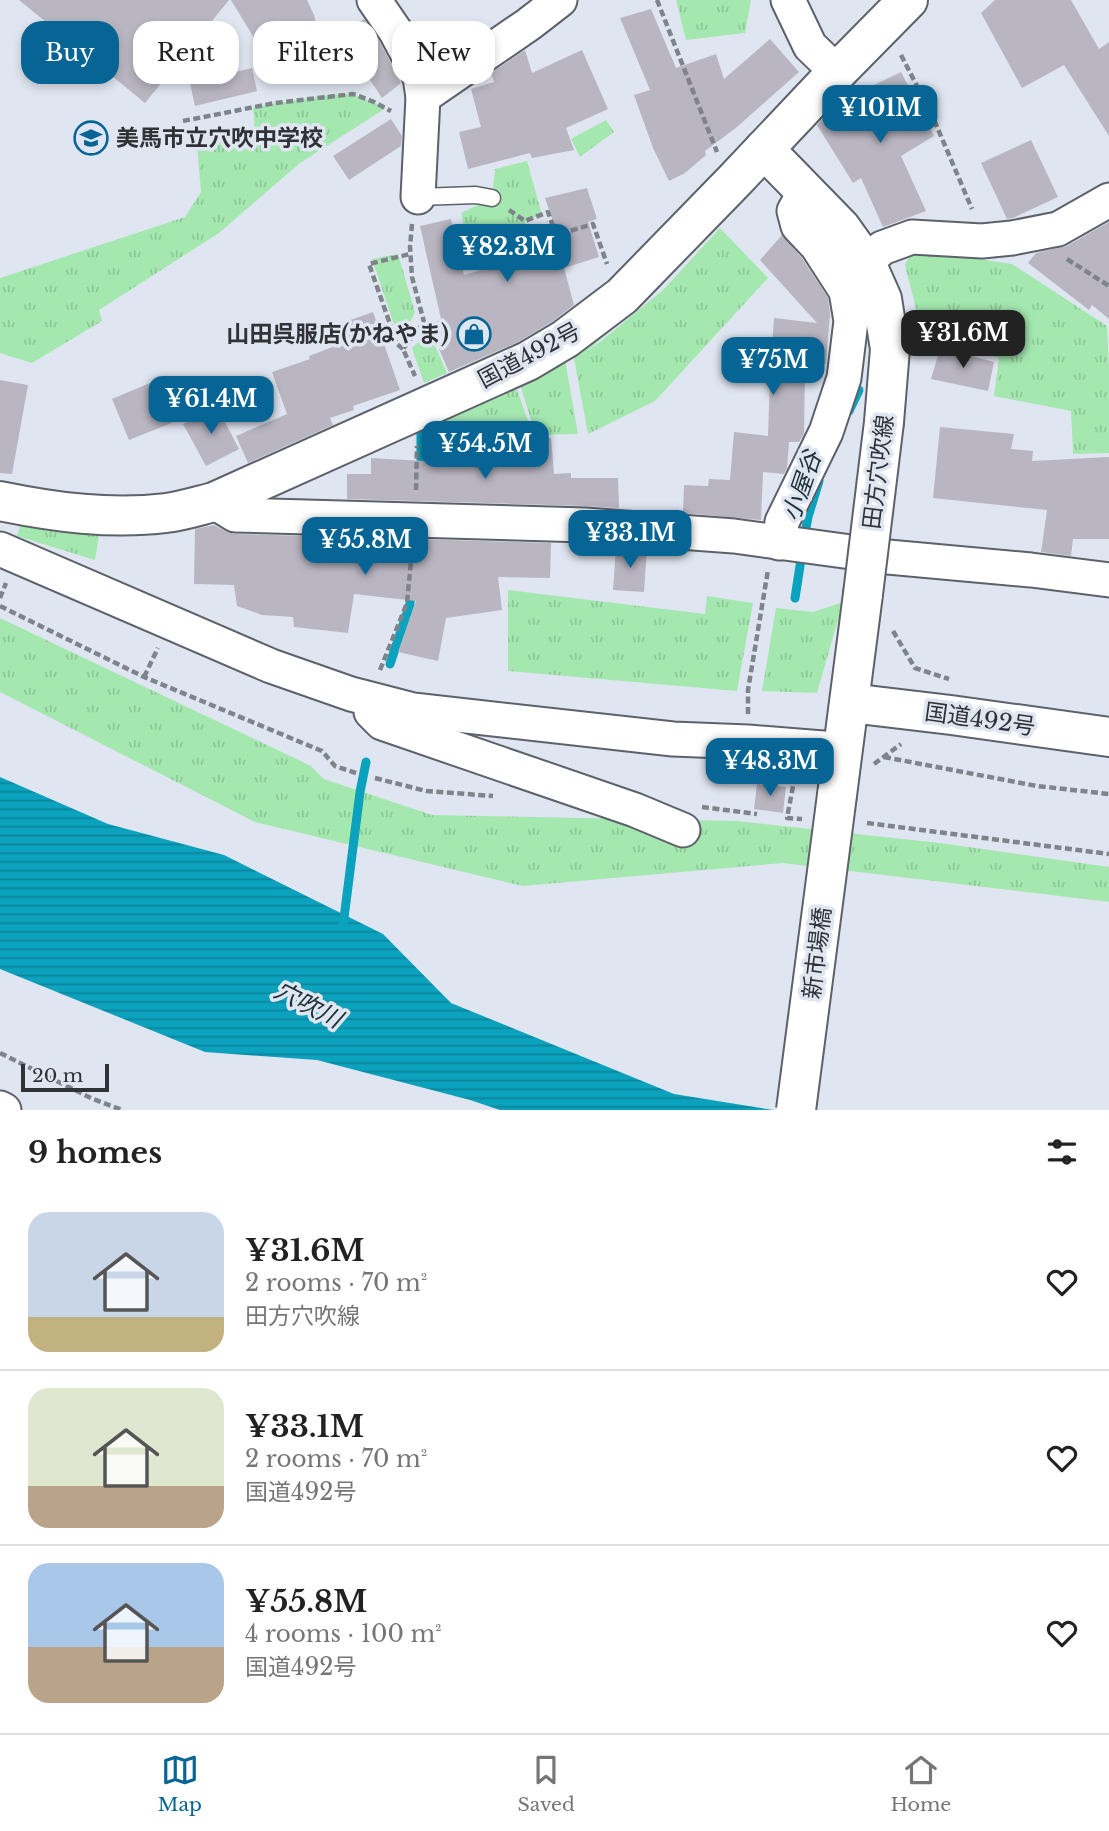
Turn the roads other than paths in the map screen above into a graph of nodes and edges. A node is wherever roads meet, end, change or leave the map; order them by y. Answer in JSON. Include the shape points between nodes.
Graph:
{"nodes":[{"id":1,"x":374,"y":0,"type":"edge"},
{"id":2,"x":560,"y":0,"type":"edge"},
{"id":3,"x":788,"y":0,"type":"edge"},
{"id":4,"x":908,"y":0,"type":"edge"},
{"id":5,"x":836,"y":72,"type":"junction"},
{"id":6,"x":423,"y":104,"type":"junction"},
{"id":7,"x":764,"y":149,"type":"junction"},
{"id":8,"x":806,"y":190,"type":"junction"},
{"id":9,"x":418,"y":197,"type":"joint"},
{"id":10,"x":492,"y":198,"type":"road end"},
{"id":11,"x":1109,"y":200,"type":"edge"},
{"id":12,"x":866,"y":262,"type":"junction"},
{"id":13,"x":0,"y":501,"type":"edge"},
{"id":14,"x":214,"y":502,"type":"junction"},
{"id":15,"x":779,"y":542,"type":"junction"},
{"id":16,"x":0,"y":549,"type":"edge"},
{"id":17,"x":1109,"y":580,"type":"edge"},
{"id":18,"x":351,"y":694,"type":"junction"},
{"id":19,"x":850,"y":703,"type":"junction"},
{"id":20,"x":1109,"y":737,"type":"edge"},
{"id":21,"x":812,"y":747,"type":"road end"},
{"id":22,"x":837,"y":795,"type":"joint"},
{"id":23,"x":683,"y":830,"type":"dead end"},
{"id":24,"x":796,"y":1110,"type":"edge"}],
"edges":[{"from":1,"to":6,"type":"street","via":[[420,77]]},
{"from":2,"to":6,"type":"street"},
{"from":3,"to":5,"type":"street","via":[[810,46]]},
{"from":4,"to":5,"type":"main road","name":"国道492号"},
{"from":5,"to":7,"type":"main road","name":"国道492号"},
{"from":6,"to":9,"type":"street"},
{"from":7,"to":8,"type":"main road","name":"田方穴吹線"},
{"from":7,"to":14,"type":"main road","name":"国道492号","via":[[622,296],[565,339],[528,361]]},
{"from":8,"to":12,"type":"main road","name":"田方穴吹線"},
{"from":8,"to":15,"type":"street","via":[[794,211],[798,226],[846,291],[851,321],[844,379],[826,432],[782,522]]},
{"from":9,"to":10,"type":"lane"},
{"from":11,"to":12,"type":"street","via":[[1058,229],[982,241],[912,237],[882,248]]},
{"from":12,"to":19,"type":"main road","name":"田方穴吹線","bridge":true,"via":[[883,299],[890,349]]},
{"from":13,"to":14,"type":"main road","name":"国道492号","via":[[125,516],[168,513]]},
{"from":14,"to":15,"type":"street","via":[[235,515],[585,525]]},
{"from":15,"to":17,"type":"street"},
{"from":16,"to":18,"type":"street","via":[[271,666]]},
{"from":18,"to":21,"type":"street","via":[[413,710],[673,739]]},
{"from":18,"to":23,"type":"street","via":[[382,723]]},
{"from":19,"to":20,"type":"main road","name":"国道492号"},
{"from":19,"to":22,"type":"main road","name":"田方穴吹線"},
{"from":22,"to":24,"type":"main road","name":"新市場橋","bridge":true}]}
